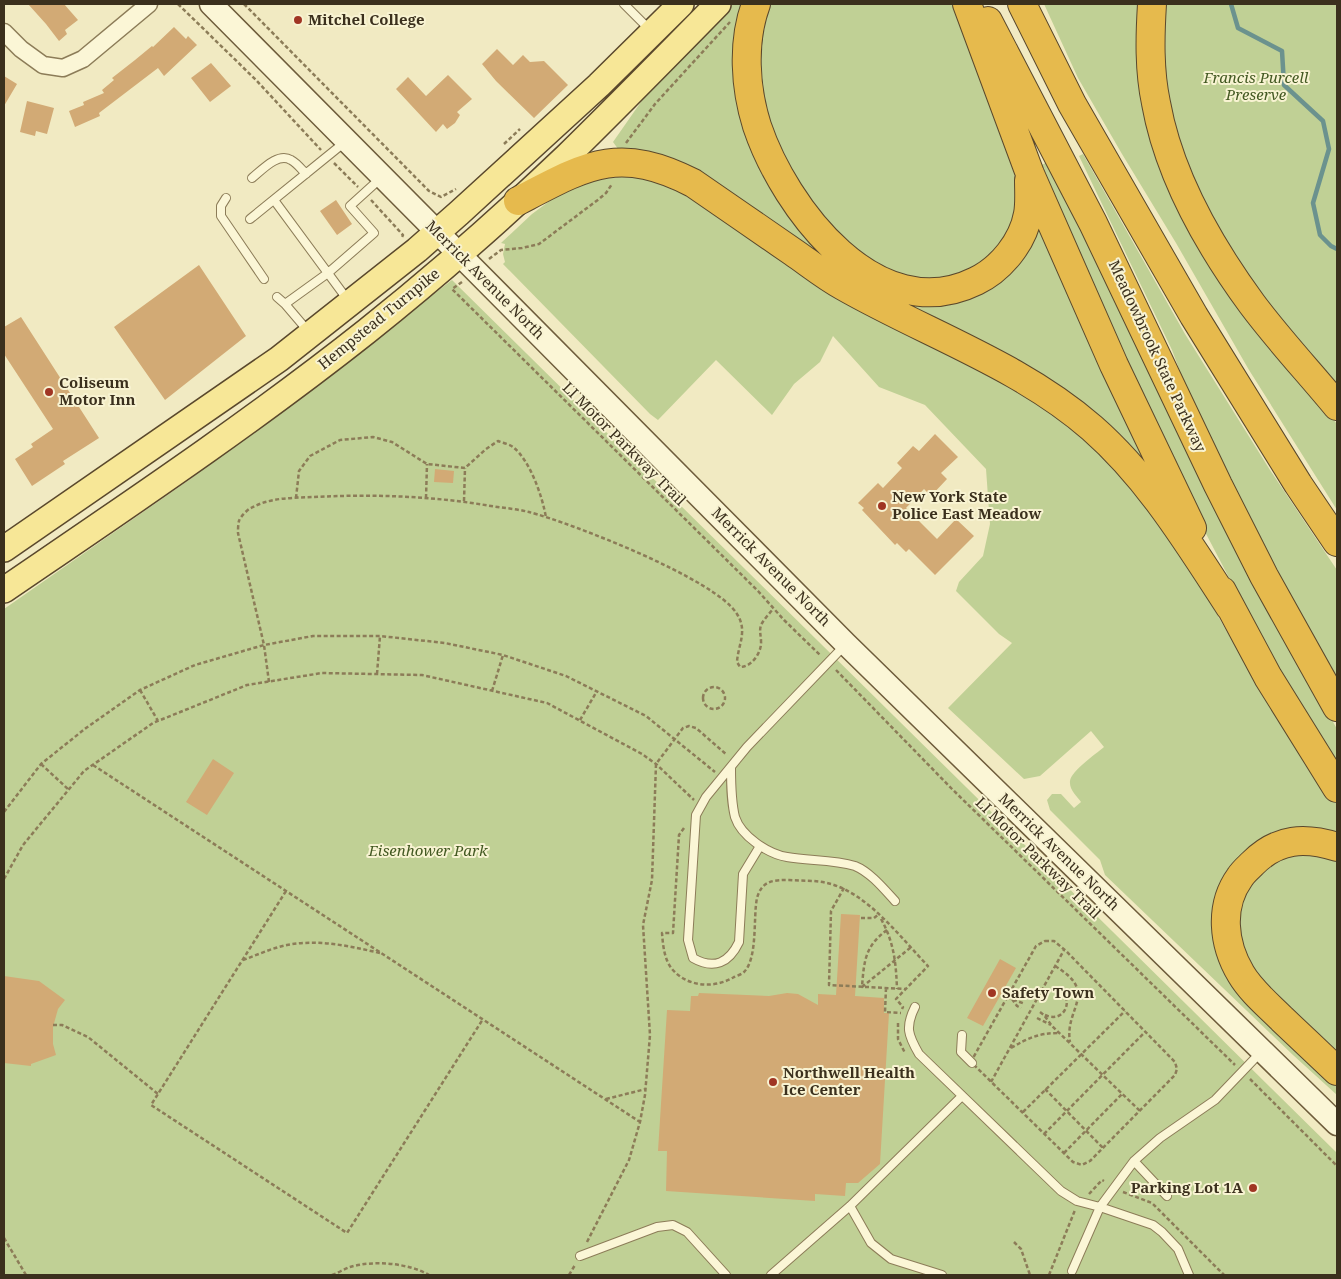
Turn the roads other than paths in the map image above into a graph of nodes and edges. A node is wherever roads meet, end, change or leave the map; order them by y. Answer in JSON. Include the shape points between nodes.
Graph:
{"nodes":[{"id":1,"x":149,"y":4,"type":"edge"},
{"id":2,"x":211,"y":4,"type":"edge"},
{"id":3,"x":624,"y":4,"type":"edge"},
{"id":4,"x":681,"y":4,"type":"edge"},
{"id":5,"x":966,"y":4,"type":"edge"},
{"id":6,"x":980,"y":4,"type":"edge"},
{"id":7,"x":1022,"y":4,"type":"edge"},
{"id":8,"x":1152,"y":4,"type":"edge"},
{"id":9,"x":737,"y":8,"type":"edge"},
{"id":10,"x":4,"y":32,"type":"edge"},
{"id":11,"x":653,"y":33,"type":"junction"},
{"id":12,"x":347,"y":140,"type":"junction"},
{"id":13,"x":306,"y":174,"type":"junction"},
{"id":14,"x":1030,"y":174,"type":"junction"},
{"id":15,"x":383,"y":176,"type":"junction"},
{"id":16,"x":252,"y":178,"type":"dead end"},
{"id":17,"x":226,"y":198,"type":"dead end"},
{"id":18,"x":274,"y":200,"type":"junction"},
{"id":19,"x":518,"y":201,"type":"junction"},
{"id":20,"x":250,"y":219,"type":"dead end"},
{"id":21,"x":438,"y":232,"type":"junction"},
{"id":22,"x":460,"y":253,"type":"junction"},
{"id":23,"x":328,"y":273,"type":"junction"},
{"id":24,"x":264,"y":279,"type":"dead end"},
{"id":25,"x":277,"y":298,"type":"dead end"},
{"id":26,"x":350,"y":303,"type":"junction"},
{"id":27,"x":285,"y":304,"type":"junction"},
{"id":28,"x":311,"y":334,"type":"junction"},
{"id":29,"x":1337,"y":406,"type":"edge"},
{"id":30,"x":1337,"y":542,"type":"edge"},
{"id":31,"x":4,"y":549,"type":"edge"},
{"id":32,"x":4,"y":590,"type":"edge"},
{"id":33,"x":1230,"y":608,"type":"junction"},
{"id":34,"x":846,"y":644,"type":"junction"},
{"id":35,"x":1337,"y":707,"type":"edge"},
{"id":36,"x":731,"y":767,"type":"junction"},
{"id":37,"x":1337,"y":788,"type":"edge"},
{"id":38,"x":760,"y":846,"type":"junction"},
{"id":39,"x":1337,"y":848,"type":"edge"},
{"id":40,"x":895,"y":901,"type":"dead end"},
{"id":41,"x":915,"y":1006,"type":"dead end"},
{"id":42,"x":962,"y":1035,"type":"dead end"},
{"id":43,"x":1262,"y":1051,"type":"junction"},
{"id":44,"x":972,"y":1063,"type":"road end"},
{"id":45,"x":1337,"y":1071,"type":"edge"},
{"id":46,"x":1303,"y":1091,"type":"junction"},
{"id":47,"x":962,"y":1096,"type":"junction"},
{"id":48,"x":1337,"y":1111,"type":"edge"},
{"id":49,"x":1337,"y":1124,"type":"edge"},
{"id":50,"x":1134,"y":1161,"type":"junction"},
{"id":51,"x":1167,"y":1196,"type":"dead end"},
{"id":52,"x":850,"y":1206,"type":"junction"},
{"id":53,"x":1100,"y":1207,"type":"junction"},
{"id":54,"x":580,"y":1256,"type":"road end"},
{"id":55,"x":1072,"y":1271,"type":"dead end"},
{"id":56,"x":726,"y":1275,"type":"edge"},
{"id":57,"x":771,"y":1275,"type":"edge"},
{"id":58,"x":942,"y":1275,"type":"edge"},
{"id":59,"x":1189,"y":1275,"type":"edge"}],
"edges":[{"from":1,"to":10,"type":"street","via":[[83,59],[63,68],[43,65]]},
{"from":2,"to":12,"type":"main road","name":"Merrick Avenue North"},
{"from":3,"to":11,"type":"lane"},
{"from":4,"to":11,"type":"main road","name":"Hempstead Turnpike"},
{"from":5,"to":14,"type":"highway"},
{"from":6,"to":35,"type":"highway","name":"Meadowbrook State Parkway","via":[[1093,223],[1272,592]]},
{"from":7,"to":30,"type":"highway","via":[[1072,104],[1194,316]]},
{"from":8,"to":29,"type":"highway","via":[[1151,62],[1156,102],[1177,173],[1208,235],[1252,304]]},
{"from":9,"to":14,"type":"highway","via":[[753,12],[747,46],[748,82],[757,125],[770,158],[797,206],[822,236],[854,264],[886,284],[915,292],[937,293],[951,291],[986,276],[1010,252],[1021,235],[1028,214]]},
{"from":9,"to":19,"type":"main road","name":"Hempstead Turnpike"},
{"from":11,"to":21,"type":"main road","name":"Hempstead Turnpike"},
{"from":12,"to":13,"type":"lane"},
{"from":12,"to":15,"type":"main road","name":"Merrick Avenue North"},
{"from":13,"to":16,"type":"lane","via":[[291,159],[280,158]]},
{"from":13,"to":18,"type":"lane"},
{"from":14,"to":33,"type":"highway","via":[[1114,365]]},
{"from":15,"to":21,"type":"main road","name":"Merrick Avenue North"},
{"from":15,"to":23,"type":"lane","via":[[350,206],[374,233]]},
{"from":17,"to":24,"type":"lane","via":[[221,206],[221,216]]},
{"from":18,"to":20,"type":"lane"},
{"from":18,"to":23,"type":"lane"},
{"from":19,"to":22,"type":"main road","name":"Hempstead Turnpike"},
{"from":19,"to":33,"type":"highway","via":[[568,175],[614,162],[654,166],[693,183],[841,285],[1005,369],[1091,427],[1143,480],[1197,555]]},
{"from":21,"to":22,"type":"main road","name":"Merrick Avenue North"},
{"from":21,"to":26,"type":"main road","name":"Hempstead Turnpike"},
{"from":22,"to":32,"type":"main road","name":"Hempstead Turnpike","via":[[282,396]]},
{"from":22,"to":34,"type":"main road","name":"Merrick Avenue North"},
{"from":23,"to":26,"type":"lane"},
{"from":23,"to":27,"type":"lane"},
{"from":25,"to":27,"type":"lane"},
{"from":26,"to":28,"type":"main road","name":"Hempstead Turnpike"},
{"from":27,"to":28,"type":"lane"},
{"from":28,"to":31,"type":"main road","name":"Hempstead Turnpike"},
{"from":33,"to":37,"type":"highway","via":[[1268,677]]},
{"from":34,"to":36,"type":"lane","via":[[746,747]]},
{"from":34,"to":43,"type":"main road","name":"Merrick Avenue North"},
{"from":36,"to":38,"type":"lane","via":[[736,818]]},
{"from":36,"to":38,"type":"lane","via":[[706,797],[696,815],[688,940],[693,958],[701,963],[713,965],[722,962],[735,951],[739,942],[743,874]]},
{"from":38,"to":40,"type":"lane","via":[[785,857],[857,867]]},
{"from":39,"to":45,"type":"highway","via":[[1318,841],[1294,841],[1262,854],[1240,876],[1230,896],[1225,921],[1228,945],[1241,974],[1260,997]]},
{"from":41,"to":47,"type":"lane","via":[[908,1020],[909,1038],[919,1054]]},
{"from":42,"to":44,"type":"lane","via":[[961,1052]]},
{"from":43,"to":46,"type":"main road","name":"Merrick Avenue North"},
{"from":43,"to":50,"type":"lane","via":[[1215,1100],[1160,1138]]},
{"from":46,"to":48,"type":"main road"},
{"from":46,"to":49,"type":"main road","name":"Merrick Avenue North"},
{"from":47,"to":52,"type":"lane"},
{"from":47,"to":53,"type":"lane","via":[[1061,1191],[1077,1201]]},
{"from":50,"to":51,"type":"lane"},
{"from":50,"to":53,"type":"lane"},
{"from":52,"to":57,"type":"lane"},
{"from":52,"to":58,"type":"lane","via":[[871,1243],[891,1259]]},
{"from":53,"to":55,"type":"lane"},
{"from":53,"to":59,"type":"lane","via":[[1153,1225],[1178,1249]]},
{"from":54,"to":56,"type":"lane","via":[[658,1227],[673,1225],[687,1232]]}]}
